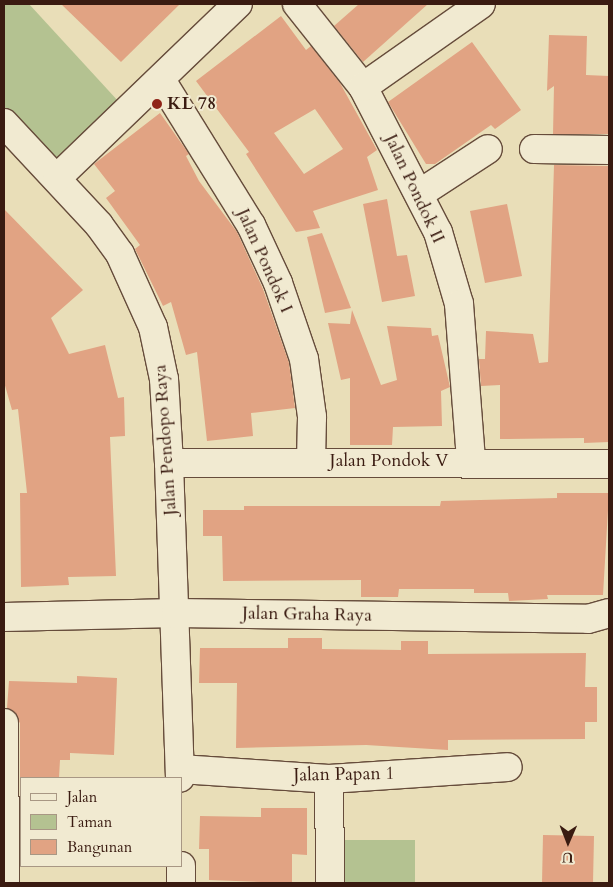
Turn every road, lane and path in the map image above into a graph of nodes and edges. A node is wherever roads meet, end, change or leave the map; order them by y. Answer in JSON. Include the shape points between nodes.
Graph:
{"nodes":[{"id":1,"x":238,"y":4,"type":"edge"},
{"id":2,"x":297,"y":4,"type":"edge"},
{"id":3,"x":481,"y":4,"type":"edge"},
{"id":4,"x":161,"y":80,"type":"junction"},
{"id":5,"x":364,"y":87,"type":"junction"},
{"id":6,"x":4,"y":123,"type":"edge"},
{"id":7,"x":488,"y":148,"type":"dead end"},
{"id":8,"x":534,"y":149,"type":"dead end"},
{"id":9,"x":609,"y":150,"type":"edge"},
{"id":10,"x":57,"y":178,"type":"junction"},
{"id":11,"x":419,"y":194,"type":"junction"},
{"id":12,"x":471,"y":461,"type":"junction"},
{"id":13,"x":312,"y":462,"type":"junction"},
{"id":14,"x":169,"y":463,"type":"junction"},
{"id":15,"x":609,"y":464,"type":"edge"},
{"id":16,"x":176,"y":613,"type":"junction"},
{"id":17,"x":609,"y":613,"type":"edge"},
{"id":18,"x":4,"y":618,"type":"edge"},
{"id":19,"x":4,"y":723,"type":"edge"},
{"id":20,"x":508,"y":767,"type":"dead end"},
{"id":21,"x":180,"y":774,"type":"edge"},
{"id":22,"x":329,"y":779,"type":"junction"},
{"id":23,"x":181,"y":867,"type":"edge"},
{"id":24,"x":4,"y":883,"type":"edge"},
{"id":25,"x":181,"y":883,"type":"edge"},
{"id":26,"x":330,"y":883,"type":"edge"}],
"edges":[{"from":1,"to":4,"type":"street"},
{"from":2,"to":5,"type":"street","name":"Jalan Pondok II"},
{"from":3,"to":5,"type":"street"},
{"from":4,"to":10,"type":"street"},
{"from":4,"to":13,"type":"street","name":"Jalan Pondok I","via":[[251,225],[278,283],[304,359],[312,417]]},
{"from":5,"to":11,"type":"street","name":"Jalan Pondok II"},
{"from":6,"to":10,"type":"street","name":"Jalan Pendopo Raya"},
{"from":7,"to":11,"type":"street"},
{"from":8,"to":9,"type":"street"},
{"from":10,"to":14,"type":"street","name":"Jalan Pendopo Raya","via":[[120,254],[153,326],[164,379]]},
{"from":11,"to":12,"type":"street","name":"Jalan Pondok II","via":[[438,232],[459,304]]},
{"from":12,"to":13,"type":"street","name":"Jalan Pondok V"},
{"from":12,"to":15,"type":"street","name":"Jalan Pondok V"},
{"from":13,"to":14,"type":"street","name":"Jalan Pondok V"},
{"from":14,"to":16,"type":"street","name":"Jalan Pendopo Raya"},
{"from":16,"to":17,"type":"street","name":"Jalan Graha Raya","via":[[588,619]]},
{"from":16,"to":18,"type":"street","name":"Jalan Graha Raya"},
{"from":16,"to":21,"type":"street","name":"Jalan Pendopo Raya"},
{"from":19,"to":24,"type":"street"},
{"from":20,"to":22,"type":"street","name":"Jalan Papan 1"},
{"from":21,"to":22,"type":"street","name":"Jalan Papan 1"},
{"from":22,"to":26,"type":"street"},
{"from":23,"to":25,"type":"street"}]}
